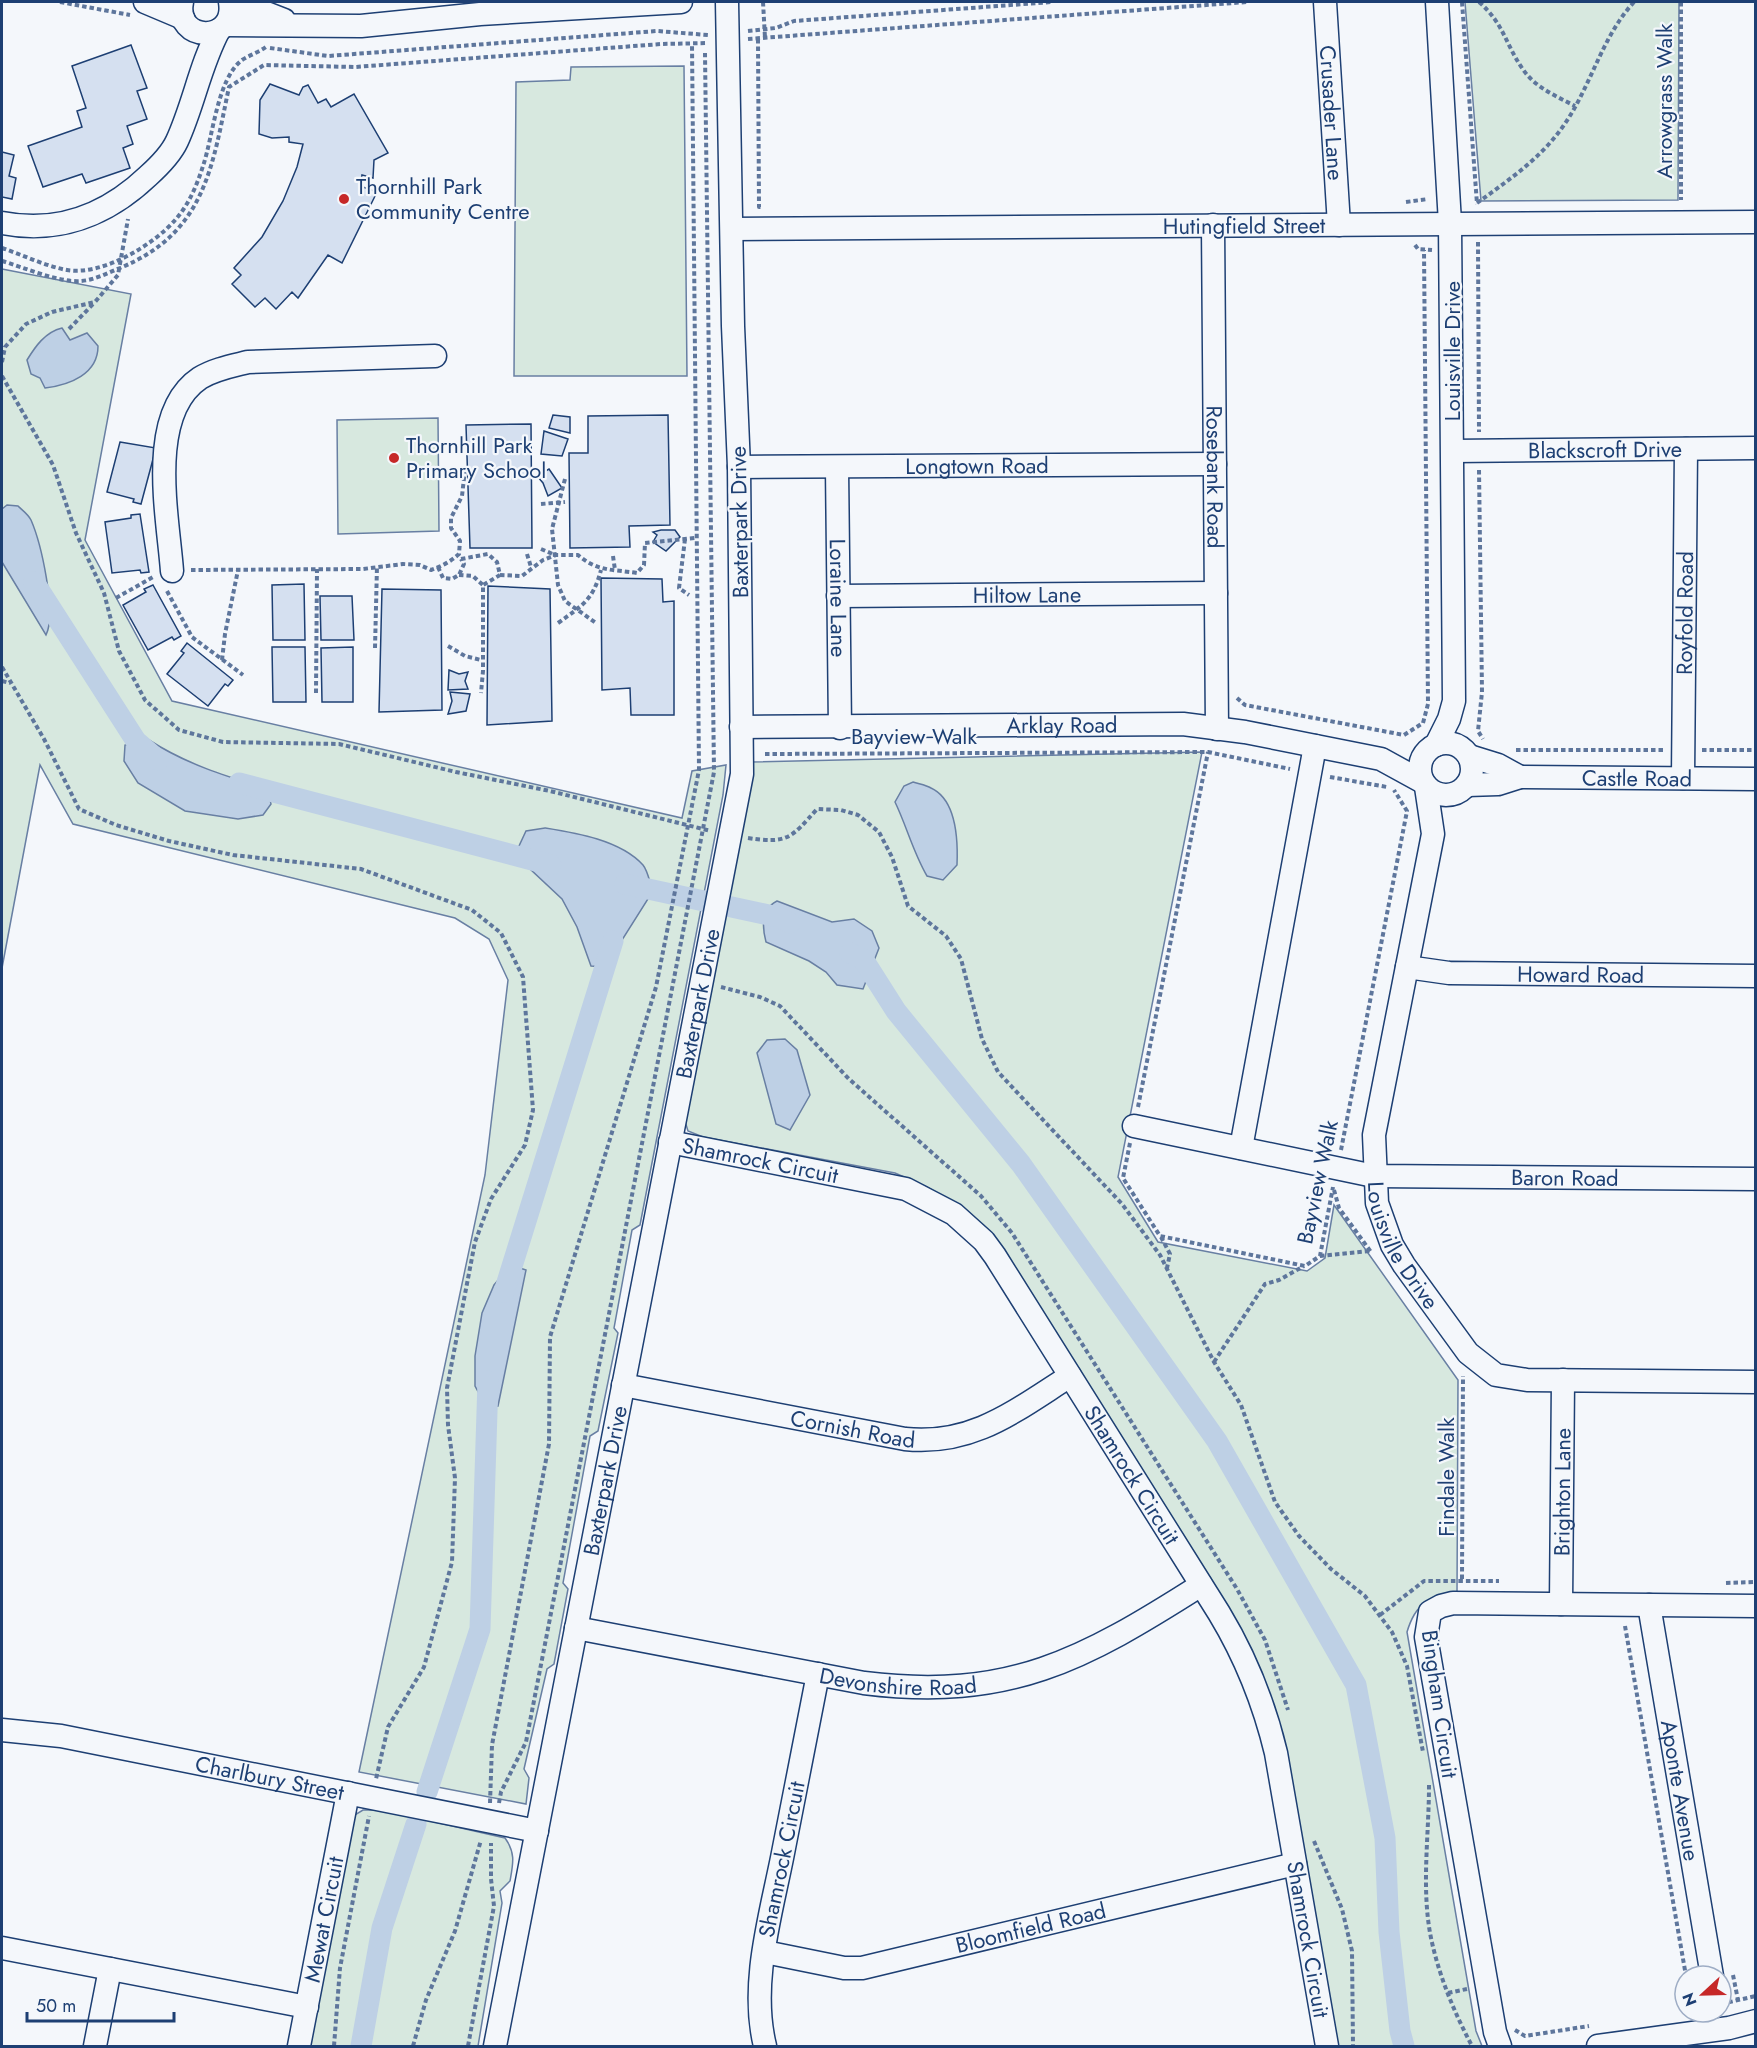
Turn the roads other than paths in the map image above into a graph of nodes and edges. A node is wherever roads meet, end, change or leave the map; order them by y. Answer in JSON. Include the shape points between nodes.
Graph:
{"nodes":[{"id":1,"x":230,"y":2,"type":"edge"},
{"id":2,"x":238,"y":2,"type":"edge"},
{"id":3,"x":673,"y":2,"type":"edge"},
{"id":4,"x":681,"y":2,"type":"edge"},
{"id":5,"x":727,"y":2,"type":"edge"},
{"id":6,"x":1325,"y":2,"type":"edge"},
{"id":7,"x":1437,"y":2,"type":"edge"},
{"id":8,"x":479,"y":8,"type":"edge"},
{"id":9,"x":141,"y":9,"type":"edge"},
{"id":10,"x":185,"y":16,"type":"edge"},
{"id":11,"x":222,"y":27,"type":"junction"},
{"id":12,"x":305,"y":27,"type":"junction"},
{"id":13,"x":192,"y":97,"type":"junction"},
{"id":14,"x":1755,"y":222,"type":"edge"},
{"id":15,"x":2,"y":223,"type":"edge"},
{"id":16,"x":1450,"y":223,"type":"junction"},
{"id":17,"x":1213,"y":225,"type":"junction"},
{"id":18,"x":1339,"y":225,"type":"junction"},
{"id":19,"x":732,"y":229,"type":"junction"},
{"id":20,"x":435,"y":356,"type":"dead end"},
{"id":21,"x":1755,"y":448,"type":"edge"},
{"id":22,"x":1686,"y":449,"type":"junction"},
{"id":23,"x":1453,"y":451,"type":"junction"},
{"id":24,"x":1215,"y":464,"type":"junction"},
{"id":25,"x":739,"y":467,"type":"junction"},
{"id":26,"x":837,"y":468,"type":"junction"},
{"id":27,"x":165,"y":573,"type":"road end"},
{"id":28,"x":1216,"y":593,"type":"junction"},
{"id":29,"x":838,"y":596,"type":"junction"},
{"id":30,"x":1454,"y":700,"type":"junction"},
{"id":31,"x":741,"y":728,"type":"junction"},
{"id":32,"x":840,"y":728,"type":"junction"},
{"id":33,"x":1217,"y":729,"type":"junction"},
{"id":34,"x":1316,"y":746,"type":"junction"},
{"id":35,"x":1430,"y":749,"type":"junction"},
{"id":36,"x":1473,"y":749,"type":"junction"},
{"id":37,"x":1381,"y":759,"type":"junction"},
{"id":38,"x":1520,"y":777,"type":"junction"},
{"id":39,"x":1683,"y":778,"type":"junction"},
{"id":40,"x":1755,"y":779,"type":"edge"},
{"id":41,"x":1425,"y":784,"type":"junction"},
{"id":42,"x":1464,"y":788,"type":"junction"},
{"id":43,"x":1433,"y":834,"type":"junction"},
{"id":44,"x":1407,"y":967,"type":"junction"},
{"id":45,"x":1755,"y":976,"type":"edge"},
{"id":46,"x":1134,"y":1126,"type":"road end"},
{"id":47,"x":670,"y":1142,"type":"junction"},
{"id":48,"x":1241,"y":1148,"type":"junction"},
{"id":49,"x":1374,"y":1176,"type":"junction"},
{"id":50,"x":1755,"y":1179,"type":"edge"},
{"id":51,"x":1070,"y":1376,"type":"junction"},
{"id":52,"x":1563,"y":1380,"type":"junction"},
{"id":53,"x":1755,"y":1382,"type":"edge"},
{"id":54,"x":623,"y":1385,"type":"junction"},
{"id":55,"x":1202,"y":1585,"type":"junction"},
{"id":56,"x":1561,"y":1604,"type":"junction"},
{"id":57,"x":1755,"y":1606,"type":"edge"},
{"id":58,"x":1651,"y":1615,"type":"junction"},
{"id":59,"x":576,"y":1628,"type":"junction"},
{"id":60,"x":818,"y":1674,"type":"junction"},
{"id":61,"x":2,"y":1730,"type":"edge"},
{"id":62,"x":348,"y":1793,"type":"junction"},
{"id":63,"x":537,"y":1831,"type":"junction"},
{"id":64,"x":1295,"y":1863,"type":"junction"},
{"id":65,"x":2,"y":1948,"type":"edge"},
{"id":66,"x":765,"y":1953,"type":"junction"},
{"id":67,"x":1710,"y":1964,"type":"edge"},
{"id":68,"x":110,"y":1969,"type":"junction"},
{"id":69,"x":506,"y":1992,"type":"junction"},
{"id":70,"x":307,"y":2007,"type":"junction"},
{"id":71,"x":1733,"y":2020,"type":"edge"},
{"id":72,"x":1755,"y":2021,"type":"edge"},
{"id":73,"x":1689,"y":2024,"type":"edge"},
{"id":74,"x":1596,"y":2036,"type":"edge"},
{"id":75,"x":1507,"y":2038,"type":"edge"},
{"id":76,"x":95,"y":2046,"type":"edge"},
{"id":77,"x":299,"y":2046,"type":"edge"},
{"id":78,"x":495,"y":2046,"type":"edge"},
{"id":79,"x":511,"y":2046,"type":"edge"},
{"id":80,"x":765,"y":2046,"type":"edge"},
{"id":81,"x":1327,"y":2046,"type":"edge"}],
"edges":[{"from":1,"to":11,"type":"street","via":[[230,15]]},
{"from":2,"to":12,"type":"street"},
{"from":3,"to":4,"type":"street"},
{"from":3,"to":8,"type":"street"},
{"from":5,"to":19,"type":"street","name":"Baxterpark Drive"},
{"from":6,"to":18,"type":"street","name":"Crusader Lane"},
{"from":7,"to":16,"type":"street","name":"Louisville Drive"},
{"from":8,"to":12,"type":"street","via":[[361,26]]},
{"from":9,"to":10,"type":"street"},
{"from":10,"to":11,"type":"street","via":[[208,33]]},
{"from":10,"to":13,"type":"street"},
{"from":11,"to":12,"type":"street"},
{"from":11,"to":13,"type":"street","via":[[207,54]]},
{"from":13,"to":15,"type":"street","via":[[176,144],[133,191],[110,207],[82,220],[53,226]]},
{"from":14,"to":16,"type":"street","name":"Hutingfield Street","via":[[1477,214]]},
{"from":16,"to":18,"type":"street","name":"Hutingfield Street"},
{"from":16,"to":23,"type":"street","name":"Louisville Drive"},
{"from":17,"to":18,"type":"street","name":"Hutingfield Street"},
{"from":17,"to":19,"type":"street","name":"Hutingfield Street"},
{"from":17,"to":24,"type":"street","name":"Rosebank Road"},
{"from":19,"to":25,"type":"street","name":"Baxterpark Drive"},
{"from":20,"to":27,"type":"street","via":[[248,362],[199,379],[182,397],[168,426],[164,467]]},
{"from":21,"to":22,"type":"street","name":"Blackscroft Drive"},
{"from":22,"to":23,"type":"street","name":"Blackscroft Drive"},
{"from":22,"to":39,"type":"street","name":"Royfold Road"},
{"from":23,"to":30,"type":"street","name":"Louisville Drive"},
{"from":24,"to":26,"type":"street","name":"Longtown Road"},
{"from":24,"to":28,"type":"street","name":"Rosebank Road"},
{"from":25,"to":26,"type":"street","name":"Longtown Road"},
{"from":25,"to":31,"type":"street","name":"Baxterpark Drive"},
{"from":26,"to":29,"type":"street","name":"Loraine Lane"},
{"from":28,"to":29,"type":"street","name":"Hiltow Lane"},
{"from":28,"to":33,"type":"street","name":"Rosebank Road"},
{"from":29,"to":32,"type":"street","name":"Loraine Lane"},
{"from":30,"to":35,"type":"street","name":"Louisville Drive","via":[[1449,719]]},
{"from":30,"to":36,"type":"street","name":"Louisville Drive"},
{"from":31,"to":32,"type":"street","name":"Arklay Road"},
{"from":31,"to":47,"type":"street","name":"Baxterpark Drive","via":[[742,774]]},
{"from":32,"to":33,"type":"street","name":"Arklay Road","via":[[1183,724]]},
{"from":33,"to":34,"type":"street","name":"Arklay Road"},
{"from":34,"to":37,"type":"street","name":"Arklay Road"},
{"from":34,"to":48,"type":"street"},
{"from":35,"to":36,"type":"street","via":[[1450,743]]},
{"from":35,"to":37,"type":"street","name":"Arklay Road"},
{"from":35,"to":41,"type":"street","via":[[1420,770]]},
{"from":36,"to":38,"type":"street","name":"Castle Road"},
{"from":36,"to":42,"type":"street","via":[[1472,768]]},
{"from":37,"to":41,"type":"street","name":"Arklay Road"},
{"from":38,"to":39,"type":"street","name":"Castle Road"},
{"from":38,"to":42,"type":"street","name":"Castle Road"},
{"from":39,"to":40,"type":"street","name":"Castle Road"},
{"from":41,"to":42,"type":"street","via":[[1442,795]]},
{"from":41,"to":43,"type":"street","name":"Louisville Drive"},
{"from":42,"to":43,"type":"street","name":"Louisville Drive"},
{"from":43,"to":44,"type":"street","name":"Louisville Drive"},
{"from":44,"to":45,"type":"street","name":"Howard Road","via":[[1449,973]]},
{"from":44,"to":49,"type":"street","name":"Louisville Drive","via":[[1374,1135]]},
{"from":46,"to":48,"type":"street","name":"Baron Road"},
{"from":47,"to":51,"type":"street","name":"Shamrock Circuit","via":[[890,1185],[940,1204],[984,1241]]},
{"from":47,"to":54,"type":"street","name":"Baxterpark Drive"},
{"from":48,"to":49,"type":"street","name":"Baron Road","via":[[1335,1177]]},
{"from":49,"to":50,"type":"street","name":"Baron Road"},
{"from":49,"to":52,"type":"street","name":"Louisville Drive","via":[[1377,1203],[1392,1245],[1468,1353],[1496,1375]]},
{"from":51,"to":54,"type":"street","name":"Cornish Road","via":[[989,1426],[959,1437],[932,1441]]},
{"from":51,"to":55,"type":"street","name":"Shamrock Circuit"},
{"from":52,"to":53,"type":"street","name":"Louisville Drive"},
{"from":52,"to":56,"type":"street","name":"Brighton Lane"},
{"from":54,"to":59,"type":"street","name":"Baxterpark Drive"},
{"from":55,"to":60,"type":"street","name":"Devonshire Road","via":[[1110,1641],[1025,1675],[976,1685],[931,1688],[883,1686]]},
{"from":55,"to":64,"type":"street","name":"Shamrock Circuit","via":[[1236,1643],[1265,1713]]},
{"from":56,"to":58,"type":"street","name":"Bingham Circuit"},
{"from":56,"to":75,"type":"street","name":"Bingham Circuit","via":[[1453,1603],[1430,1612],[1426,1625],[1486,1985]]},
{"from":57,"to":58,"type":"street","name":"Bingham Circuit"},
{"from":58,"to":67,"type":"street","name":"Aponte Avenue"},
{"from":59,"to":60,"type":"street","name":"Devonshire Road"},
{"from":59,"to":63,"type":"street","name":"Baxterpark Drive"},
{"from":60,"to":66,"type":"street","name":"Shamrock Circuit"},
{"from":61,"to":62,"type":"street","name":"Charlbury Street","via":[[61,1736]]},
{"from":62,"to":63,"type":"street","name":"Charlbury Street"},
{"from":62,"to":70,"type":"street","name":"Mewat Circuit"},
{"from":63,"to":69,"type":"street","name":"Baxterpark Drive"},
{"from":64,"to":66,"type":"street","name":"Bloomfield Road","via":[[862,1968]]},
{"from":64,"to":81,"type":"street","name":"Shamrock Circuit"},
{"from":65,"to":68,"type":"street"},
{"from":66,"to":80,"type":"street","name":"Shamrock Circuit","via":[[759,2007]]},
{"from":68,"to":70,"type":"street"},
{"from":68,"to":76,"type":"street"},
{"from":69,"to":78,"type":"street","name":"Baxterpark Drive"},
{"from":69,"to":79,"type":"street","name":"Baxterpark Drive"},
{"from":70,"to":77,"type":"street","name":"Mewat Circuit"},
{"from":71,"to":72,"type":"street"},
{"from":73,"to":74,"type":"street"}]}
